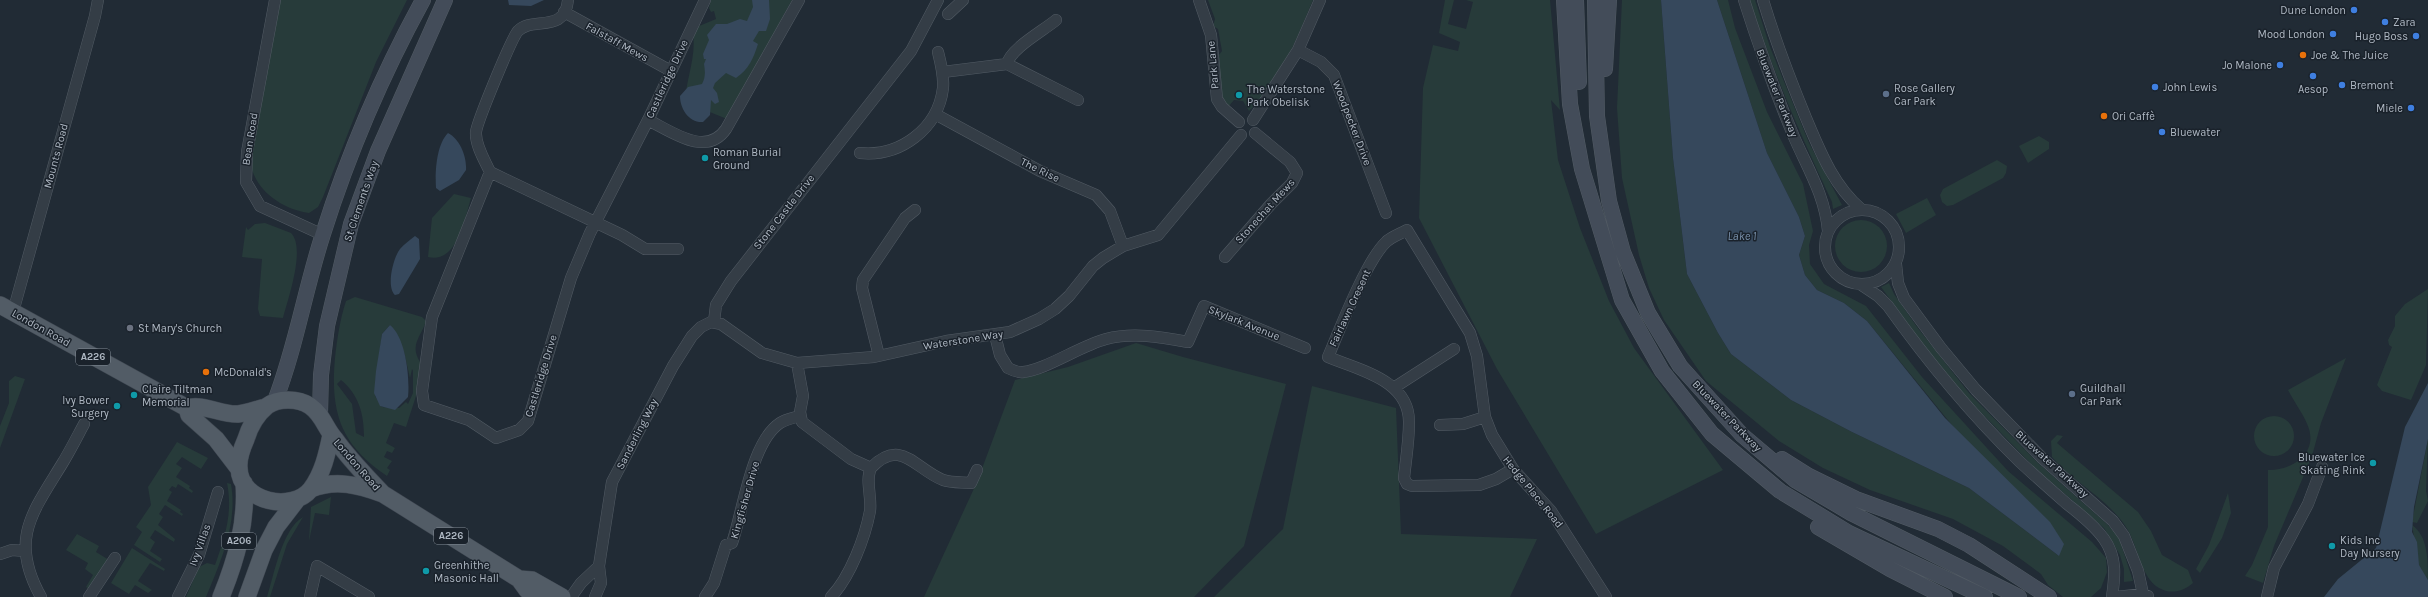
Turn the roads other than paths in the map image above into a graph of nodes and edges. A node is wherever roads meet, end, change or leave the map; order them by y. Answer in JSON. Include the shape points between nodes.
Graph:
{"nodes":[{"id":1,"x":98,"y":0,"type":"edge"},
{"id":2,"x":275,"y":0,"type":"edge"},
{"id":3,"x":423,"y":0,"type":"edge"},
{"id":4,"x":445,"y":0,"type":"edge"},
{"id":5,"x":568,"y":0,"type":"edge"},
{"id":6,"x":705,"y":0,"type":"edge"},
{"id":7,"x":799,"y":0,"type":"edge"},
{"id":8,"x":938,"y":0,"type":"edge"},
{"id":9,"x":963,"y":0,"type":"edge"},
{"id":10,"x":1200,"y":0,"type":"edge"},
{"id":11,"x":1320,"y":0,"type":"edge"},
{"id":12,"x":1564,"y":0,"type":"edge"},
{"id":13,"x":1576,"y":0,"type":"edge"},
{"id":14,"x":1595,"y":0,"type":"edge"},
{"id":15,"x":1609,"y":0,"type":"edge"},
{"id":16,"x":1744,"y":0,"type":"edge"},
{"id":17,"x":1763,"y":0,"type":"edge"},
{"id":18,"x":564,"y":12,"type":"junction"},
{"id":19,"x":948,"y":14,"type":"dead end"},
{"id":20,"x":1056,"y":20,"type":"dead end"},
{"id":21,"x":1298,"y":50,"type":"junction"},
{"id":22,"x":938,"y":52,"type":"dead end"},
{"id":23,"x":1007,"y":64,"type":"junction"},
{"id":24,"x":671,"y":71,"type":"junction"},
{"id":25,"x":943,"y":72,"type":"junction"},
{"id":26,"x":1078,"y":100,"type":"dead end"},
{"id":27,"x":935,"y":114,"type":"junction"},
{"id":28,"x":648,"y":120,"type":"junction"},
{"id":29,"x":1253,"y":120,"type":"junction"},
{"id":30,"x":1239,"y":122,"type":"junction"},
{"id":31,"x":1255,"y":133,"type":"junction"},
{"id":32,"x":1241,"y":135,"type":"junction"},
{"id":33,"x":1601,"y":152,"type":"junction"},
{"id":34,"x":860,"y":153,"type":"dead end"},
{"id":35,"x":490,"y":172,"type":"junction"},
{"id":36,"x":1861,"y":209,"type":"junction"},
{"id":37,"x":915,"y":210,"type":"dead end"},
{"id":38,"x":1386,"y":213,"type":"dead end"},
{"id":39,"x":596,"y":222,"type":"junction"},
{"id":40,"x":1407,"y":230,"type":"joint"},
{"id":41,"x":1599,"y":230,"type":"junction"},
{"id":42,"x":1828,"y":231,"type":"junction"},
{"id":43,"x":323,"y":235,"type":"junction"},
{"id":44,"x":1122,"y":246,"type":"junction"},
{"id":45,"x":678,"y":249,"type":"dead end"},
{"id":46,"x":1225,"y":257,"type":"dead end"},
{"id":47,"x":1896,"y":264,"type":"junction"},
{"id":48,"x":1860,"y":284,"type":"junction"},
{"id":49,"x":7,"y":309,"type":"edge"},
{"id":50,"x":714,"y":322,"type":"junction"},
{"id":51,"x":995,"y":336,"type":"junction"},
{"id":52,"x":1305,"y":348,"type":"dead end"},
{"id":53,"x":1454,"y":349,"type":"dead end"},
{"id":54,"x":879,"y":356,"type":"junction"},
{"id":55,"x":797,"y":363,"type":"junction"},
{"id":56,"x":1395,"y":387,"type":"junction"},
{"id":57,"x":271,"y":404,"type":"junction"},
{"id":58,"x":186,"y":408,"type":"junction"},
{"id":59,"x":320,"y":414,"type":"junction"},
{"id":60,"x":800,"y":416,"type":"junction"},
{"id":61,"x":1485,"y":417,"type":"junction"},
{"id":62,"x":84,"y":424,"type":"dead end"},
{"id":63,"x":1440,"y":425,"type":"dead end"},
{"id":64,"x":1712,"y":434,"type":"junction"},
{"id":65,"x":331,"y":435,"type":"junction"},
{"id":66,"x":1742,"y":435,"type":"junction"},
{"id":67,"x":2322,"y":467,"type":"dead end"},
{"id":68,"x":871,"y":468,"type":"junction"},
{"id":69,"x":1513,"y":469,"type":"junction"},
{"id":70,"x":977,"y":470,"type":"dead end"},
{"id":71,"x":241,"y":476,"type":"junction"},
{"id":72,"x":311,"y":488,"type":"junction"},
{"id":73,"x":218,"y":492,"type":"dead end"},
{"id":74,"x":383,"y":494,"type":"junction"},
{"id":75,"x":296,"y":500,"type":"junction"},
{"id":76,"x":25,"y":551,"type":"junction"},
{"id":77,"x":0,"y":554,"type":"edge"},
{"id":78,"x":116,"y":558,"type":"dead end"},
{"id":79,"x":600,"y":566,"type":"junction"},
{"id":80,"x":519,"y":579,"type":"junction"},
{"id":81,"x":2146,"y":595,"type":"edge"},
{"id":82,"x":41,"y":597,"type":"edge"},
{"id":83,"x":89,"y":597,"type":"edge"},
{"id":84,"x":178,"y":597,"type":"edge"},
{"id":85,"x":221,"y":597,"type":"edge"},
{"id":86,"x":247,"y":597,"type":"edge"},
{"id":87,"x":310,"y":597,"type":"edge"},
{"id":88,"x":369,"y":597,"type":"edge"},
{"id":89,"x":537,"y":597,"type":"edge"},
{"id":90,"x":562,"y":597,"type":"edge"},
{"id":91,"x":571,"y":597,"type":"edge"},
{"id":92,"x":595,"y":597,"type":"edge"},
{"id":93,"x":705,"y":597,"type":"edge"},
{"id":94,"x":831,"y":597,"type":"edge"},
{"id":95,"x":1606,"y":597,"type":"edge"},
{"id":96,"x":1945,"y":597,"type":"edge"},
{"id":97,"x":1985,"y":597,"type":"edge"},
{"id":98,"x":2020,"y":597,"type":"edge"},
{"id":99,"x":2049,"y":597,"type":"edge"},
{"id":100,"x":2112,"y":597,"type":"edge"},
{"id":101,"x":2116,"y":597,"type":"edge"},
{"id":102,"x":2267,"y":597,"type":"edge"}],
"edges":[{"from":1,"to":49,"type":"street","name":"Mounts Road"},
{"from":2,"to":43,"type":"street","name":"Bean Road","via":[[247,152],[246,182],[260,206]]},
{"from":3,"to":43,"type":"street","name":"St Clements Way","via":[[398,46],[348,166]]},
{"from":4,"to":59,"type":"street","name":"St Clements Way","via":[[378,151],[351,224],[327,326],[321,375]]},
{"from":5,"to":18,"type":"street"},
{"from":6,"to":24,"type":"street","name":"Castleridge Drive"},
{"from":7,"to":28,"type":"street","via":[[762,69],[726,130],[719,137],[699,143]]},
{"from":8,"to":50,"type":"street","name":"Stone Castle Drive","via":[[911,51],[743,264],[716,305]]},
{"from":9,"to":19,"type":"street"},
{"from":10,"to":30,"type":"street","name":"Park Lane","via":[[1211,36],[1217,99]]},
{"from":11,"to":21,"type":"street"},
{"from":12,"to":41,"type":"street","via":[[1570,104],[1582,168]]},
{"from":13,"to":41,"type":"street","via":[[1580,113]]},
{"from":14,"to":33,"type":"street","via":[[1597,116]]},
{"from":15,"to":33,"type":"street"},
{"from":16,"to":42,"type":"street","name":"Bluewater Parkway","via":[[1764,65],[1819,191]]},
{"from":17,"to":36,"type":"street","name":"Bluewater Parkway","via":[[1781,60],[1821,153],[1837,184]]},
{"from":18,"to":24,"type":"street","name":"Falstaff Mews"},
{"from":18,"to":35,"type":"street","via":[[552,23],[523,26],[512,40],[476,133],[481,154]]},
{"from":20,"to":23,"type":"street","via":[[1025,43],[1010,57]]},
{"from":21,"to":29,"type":"street"},
{"from":21,"to":38,"type":"street","name":"Woodpecker Drive","via":[[1322,62],[1334,75]]},
{"from":22,"to":25,"type":"street"},
{"from":23,"to":25,"type":"street"},
{"from":23,"to":26,"type":"street"},
{"from":24,"to":28,"type":"street","name":"Castleridge Drive"},
{"from":25,"to":27,"type":"street","via":[[942,94]]},
{"from":27,"to":34,"type":"street","via":[[918,135],[903,145],[880,153]]},
{"from":27,"to":44,"type":"street","name":"The Rise","via":[[1040,171],[1096,195],[1110,211]]},
{"from":28,"to":39,"type":"street","name":"Castleridge Drive"},
{"from":29,"to":30,"type":"street","via":[[1247,118]]},
{"from":29,"to":31,"type":"street","via":[[1257,128]]},
{"from":30,"to":32,"type":"street","via":[[1238,130]]},
{"from":31,"to":32,"type":"street","via":[[1247,137]]},
{"from":31,"to":46,"type":"street","name":"Stonechat Mews","via":[[1295,167],[1296,179]]},
{"from":32,"to":44,"type":"street","name":"Waterstone Way","via":[[1158,235]]},
{"from":33,"to":66,"type":"street","name":"Bluewater Parkway","via":[[1609,201],[1623,252],[1648,313],[1680,366]]},
{"from":35,"to":39,"type":"street"},
{"from":35,"to":39,"type":"street","name":"Castleridge Drive","via":[[432,318],[422,391],[422,401],[426,408],[469,420],[496,438],[519,430],[525,425],[569,282]]},
{"from":36,"to":42,"type":"street","name":"Bluewater Parkway","via":[[1841,215]]},
{"from":36,"to":47,"type":"street","name":"Bluewater Parkway","via":[[1882,215],[1891,224],[1898,235],[1900,247]]},
{"from":37,"to":54,"type":"street","via":[[905,218],[863,280],[862,288]]},
{"from":39,"to":45,"type":"street","via":[[646,250]]},
{"from":40,"to":56,"type":"street","name":"Fairlawn Cresent","via":[[1386,242],[1379,250],[1354,296],[1328,357]]},
{"from":40,"to":61,"type":"street","name":"Hedge Place Road","via":[[1470,333],[1477,356]]},
{"from":41,"to":64,"type":"street","name":"Bluewater Parkway","via":[[1622,300],[1662,371]]},
{"from":42,"to":48,"type":"street","name":"Bluewater Parkway","via":[[1824,243],[1825,255],[1830,266],[1843,279]]},
{"from":43,"to":57,"type":"street","name":"St Clements Way","via":[[286,372]]},
{"from":44,"to":51,"type":"street","name":"Waterstone Way","via":[[1095,263],[1069,296],[1047,314]]},
{"from":47,"to":48,"type":"street","via":[[1881,279]]},
{"from":47,"to":81,"type":"street","name":"Bluewater Parkway","via":[[1898,283],[1904,298],[1971,384],[2012,429],[2113,521],[2124,536]]},
{"from":48,"to":100,"type":"street","name":"Bluewater Parkway","via":[[1888,306],[1954,393],[1988,430],[2092,525],[2105,540],[2114,558]]},
{"from":49,"to":58,"type":"main road","name":"London Road","number":"A226"},
{"from":50,"to":55,"type":"street","name":"Waterstone Way","via":[[726,326],[762,353]]},
{"from":50,"to":79,"type":"street","name":"Sanderling Way","via":[[697,330],[678,358],[612,482]]},
{"from":51,"to":52,"type":"street","name":"Skylark Avenue","via":[[1000,355],[1008,368],[1022,373],[1107,339],[1130,335],[1188,342],[1204,306]]},
{"from":51,"to":54,"type":"street","name":"Waterstone Way","via":[[946,341]]},
{"from":53,"to":56,"type":"street"},
{"from":54,"to":55,"type":"street","name":"Waterstone Way"},
{"from":55,"to":60,"type":"street","via":[[803,398]]},
{"from":56,"to":69,"type":"street","via":[[1407,405],[1410,422],[1404,478],[1407,484],[1479,485]]},
{"from":57,"to":58,"type":"main road","name":"London Road","number":"A226","via":[[239,414],[195,405]]},
{"from":57,"to":59,"type":"main road","via":[[295,400],[309,405]]},
{"from":57,"to":71,"type":"main road","via":[[250,428],[241,452]]},
{"from":58,"to":71,"type":"main road","name":"London Road","number":"A226","via":[[189,415],[216,439]]},
{"from":59,"to":65,"type":"main road"},
{"from":60,"to":68,"type":"street","via":[[805,425],[824,440],[851,459]]},
{"from":60,"to":93,"type":"street","name":"Kingfisher Drive","via":[[779,423],[760,450],[743,498],[741,518],[732,543],[726,545],[714,583]]},
{"from":61,"to":63,"type":"street","via":[[1463,424]]},
{"from":61,"to":69,"type":"street","name":"Hedge Place Road","via":[[1492,435]]},
{"from":62,"to":76,"type":"street","via":[[34,510],[29,522]]},
{"from":64,"to":96,"type":"street","via":[[1776,496],[1808,520],[1874,561]]},
{"from":64,"to":97,"type":"street","name":"Bluewater Parkway","via":[[1764,479],[1819,516]]},
{"from":65,"to":72,"type":"main road","via":[[325,463]]},
{"from":65,"to":74,"type":"main road","name":"London Road","number":"A226"},
{"from":66,"to":98,"type":"street","name":"Bluewater Parkway","via":[[1779,467],[1819,496]]},
{"from":66,"to":99,"type":"street","via":[[1809,476],[1856,499],[1938,530],[1969,545]]},
{"from":67,"to":102,"type":"street","via":[[2302,518],[2274,568]]},
{"from":68,"to":70,"type":"street","via":[[885,457],[896,454],[904,455],[934,476],[950,482],[971,483]]},
{"from":68,"to":94,"type":"street","via":[[870,511],[848,573]]},
{"from":69,"to":95,"type":"street","name":"Hedge Place Road","via":[[1552,512]]},
{"from":71,"to":75,"type":"main road","via":[[254,495],[267,501]]},
{"from":71,"to":85,"type":"main road","number":"A206","via":[[244,522],[231,572]]},
{"from":72,"to":74,"type":"main road","name":"London Road","number":"A226","via":[[340,483]]},
{"from":72,"to":75,"type":"main road"},
{"from":73,"to":84,"type":"street","name":"Ivy Villas","via":[[199,555]]},
{"from":74,"to":80,"type":"main road","name":"London Road","number":"A226"},
{"from":75,"to":86,"type":"main road","number":"A206","via":[[267,544]]},
{"from":76,"to":77,"type":"street","via":[[12,550]]},
{"from":76,"to":82,"type":"street","via":[[31,577]]},
{"from":78,"to":83,"type":"street"},
{"from":79,"to":91,"type":"street","via":[[581,583]]},
{"from":79,"to":92,"type":"street","name":"Sanderling Way","via":[[601,583]]},
{"from":80,"to":89,"type":"main road","name":"London Road","via":[[527,590]]},
{"from":80,"to":90,"type":"main road","name":"London Road","number":"A226","via":[[532,580]]},
{"from":81,"to":101,"type":"street"},
{"from":87,"to":88,"type":"street","via":[[317,566]]}]}
